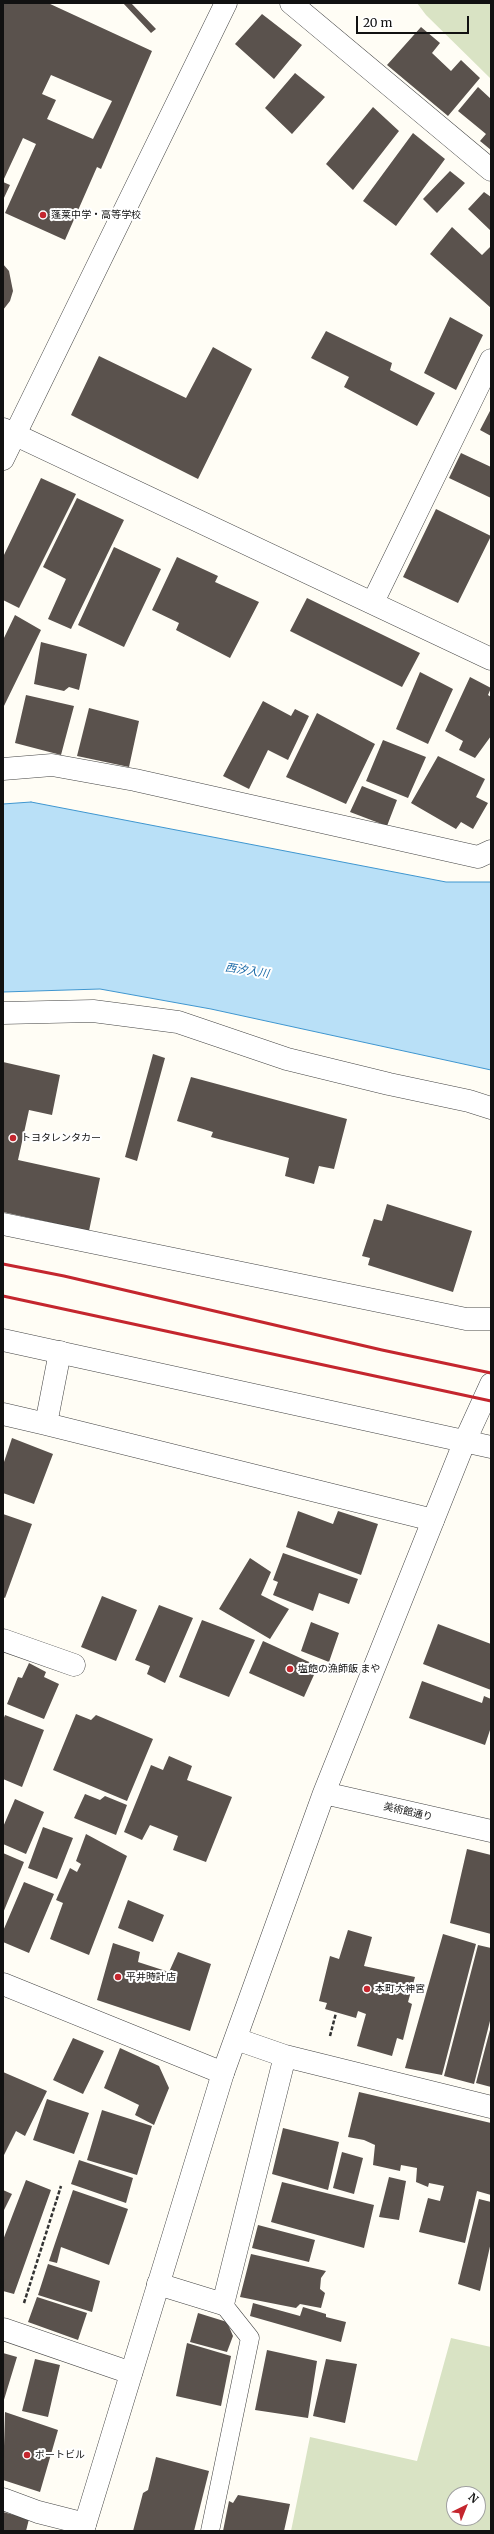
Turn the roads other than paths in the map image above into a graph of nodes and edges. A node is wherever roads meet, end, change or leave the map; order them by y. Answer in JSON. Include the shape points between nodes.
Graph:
{"nodes":[{"id":1,"x":226,"y":3,"type":"edge"},
{"id":2,"x":291,"y":3,"type":"edge"},
{"id":3,"x":491,"y":170,"type":"edge"},
{"id":4,"x":491,"y":360,"type":"edge"},
{"id":5,"x":9,"y":431,"type":"edge"},
{"id":6,"x":3,"y":460,"type":"edge"},
{"id":7,"x":372,"y":602,"type":"junction"},
{"id":8,"x":491,"y":659,"type":"edge"},
{"id":9,"x":3,"y":769,"type":"edge"},
{"id":10,"x":491,"y":851,"type":"edge"},
{"id":11,"x":3,"y":1013,"type":"edge"},
{"id":12,"x":491,"y":1108,"type":"edge"},
{"id":13,"x":3,"y":1224,"type":"edge"},
{"id":14,"x":491,"y":1319,"type":"edge"},
{"id":15,"x":3,"y":1340,"type":"edge"},
{"id":16,"x":60,"y":1352,"type":"junction"},
{"id":17,"x":491,"y":1384,"type":"edge"},
{"id":18,"x":3,"y":1414,"type":"edge"},
{"id":19,"x":46,"y":1424,"type":"junction"},
{"id":20,"x":464,"y":1443,"type":"junction"},
{"id":21,"x":491,"y":1447,"type":"edge"},
{"id":22,"x":433,"y":1520,"type":"junction"},
{"id":23,"x":3,"y":1640,"type":"edge"},
{"id":24,"x":74,"y":1665,"type":"dead end"},
{"id":25,"x":324,"y":1793,"type":"junction"},
{"id":26,"x":491,"y":1831,"type":"edge"},
{"id":27,"x":3,"y":1984,"type":"edge"},
{"id":28,"x":236,"y":2039,"type":"junction"},
{"id":29,"x":285,"y":2056,"type":"junction"},
{"id":30,"x":223,"y":2073,"type":"junction"},
{"id":31,"x":491,"y":2107,"type":"edge"},
{"id":32,"x":158,"y":2284,"type":"junction"},
{"id":33,"x":223,"y":2304,"type":"junction"},
{"id":34,"x":9,"y":2331,"type":"edge"},
{"id":35,"x":131,"y":2373,"type":"junction"},
{"id":36,"x":3,"y":2499,"type":"edge"},
{"id":37,"x":84,"y":2527,"type":"edge"},
{"id":38,"x":210,"y":2531,"type":"edge"}],
"edges":[{"from":1,"to":5,"type":"street"},
{"from":2,"to":3,"type":"street"},
{"from":4,"to":7,"type":"street"},
{"from":5,"to":6,"type":"street"},
{"from":5,"to":7,"type":"street"},
{"from":7,"to":8,"type":"street"},
{"from":9,"to":10,"type":"street","via":[[52,765],[135,780],[478,857]]},
{"from":11,"to":12,"type":"street","via":[[93,1011],[178,1022],[287,1059],[469,1100]]},
{"from":13,"to":14,"type":"street","via":[[458,1318]]},
{"from":15,"to":16,"type":"street"},
{"from":16,"to":19,"type":"street"},
{"from":16,"to":20,"type":"street"},
{"from":17,"to":20,"type":"street"},
{"from":18,"to":19,"type":"street"},
{"from":19,"to":22,"type":"street"},
{"from":20,"to":21,"type":"street"},
{"from":20,"to":22,"type":"street"},
{"from":22,"to":25,"type":"street"},
{"from":23,"to":24,"type":"street"},
{"from":25,"to":26,"type":"street","name":"美術館通り"},
{"from":25,"to":28,"type":"street"},
{"from":27,"to":30,"type":"street"},
{"from":28,"to":29,"type":"street"},
{"from":28,"to":30,"type":"street"},
{"from":29,"to":31,"type":"street"},
{"from":29,"to":33,"type":"street"},
{"from":30,"to":32,"type":"street"},
{"from":32,"to":33,"type":"street"},
{"from":32,"to":35,"type":"street"},
{"from":33,"to":38,"type":"lane","via":[[250,2338]]},
{"from":34,"to":35,"type":"street"},
{"from":35,"to":37,"type":"street"},
{"from":36,"to":37,"type":"street"}]}
